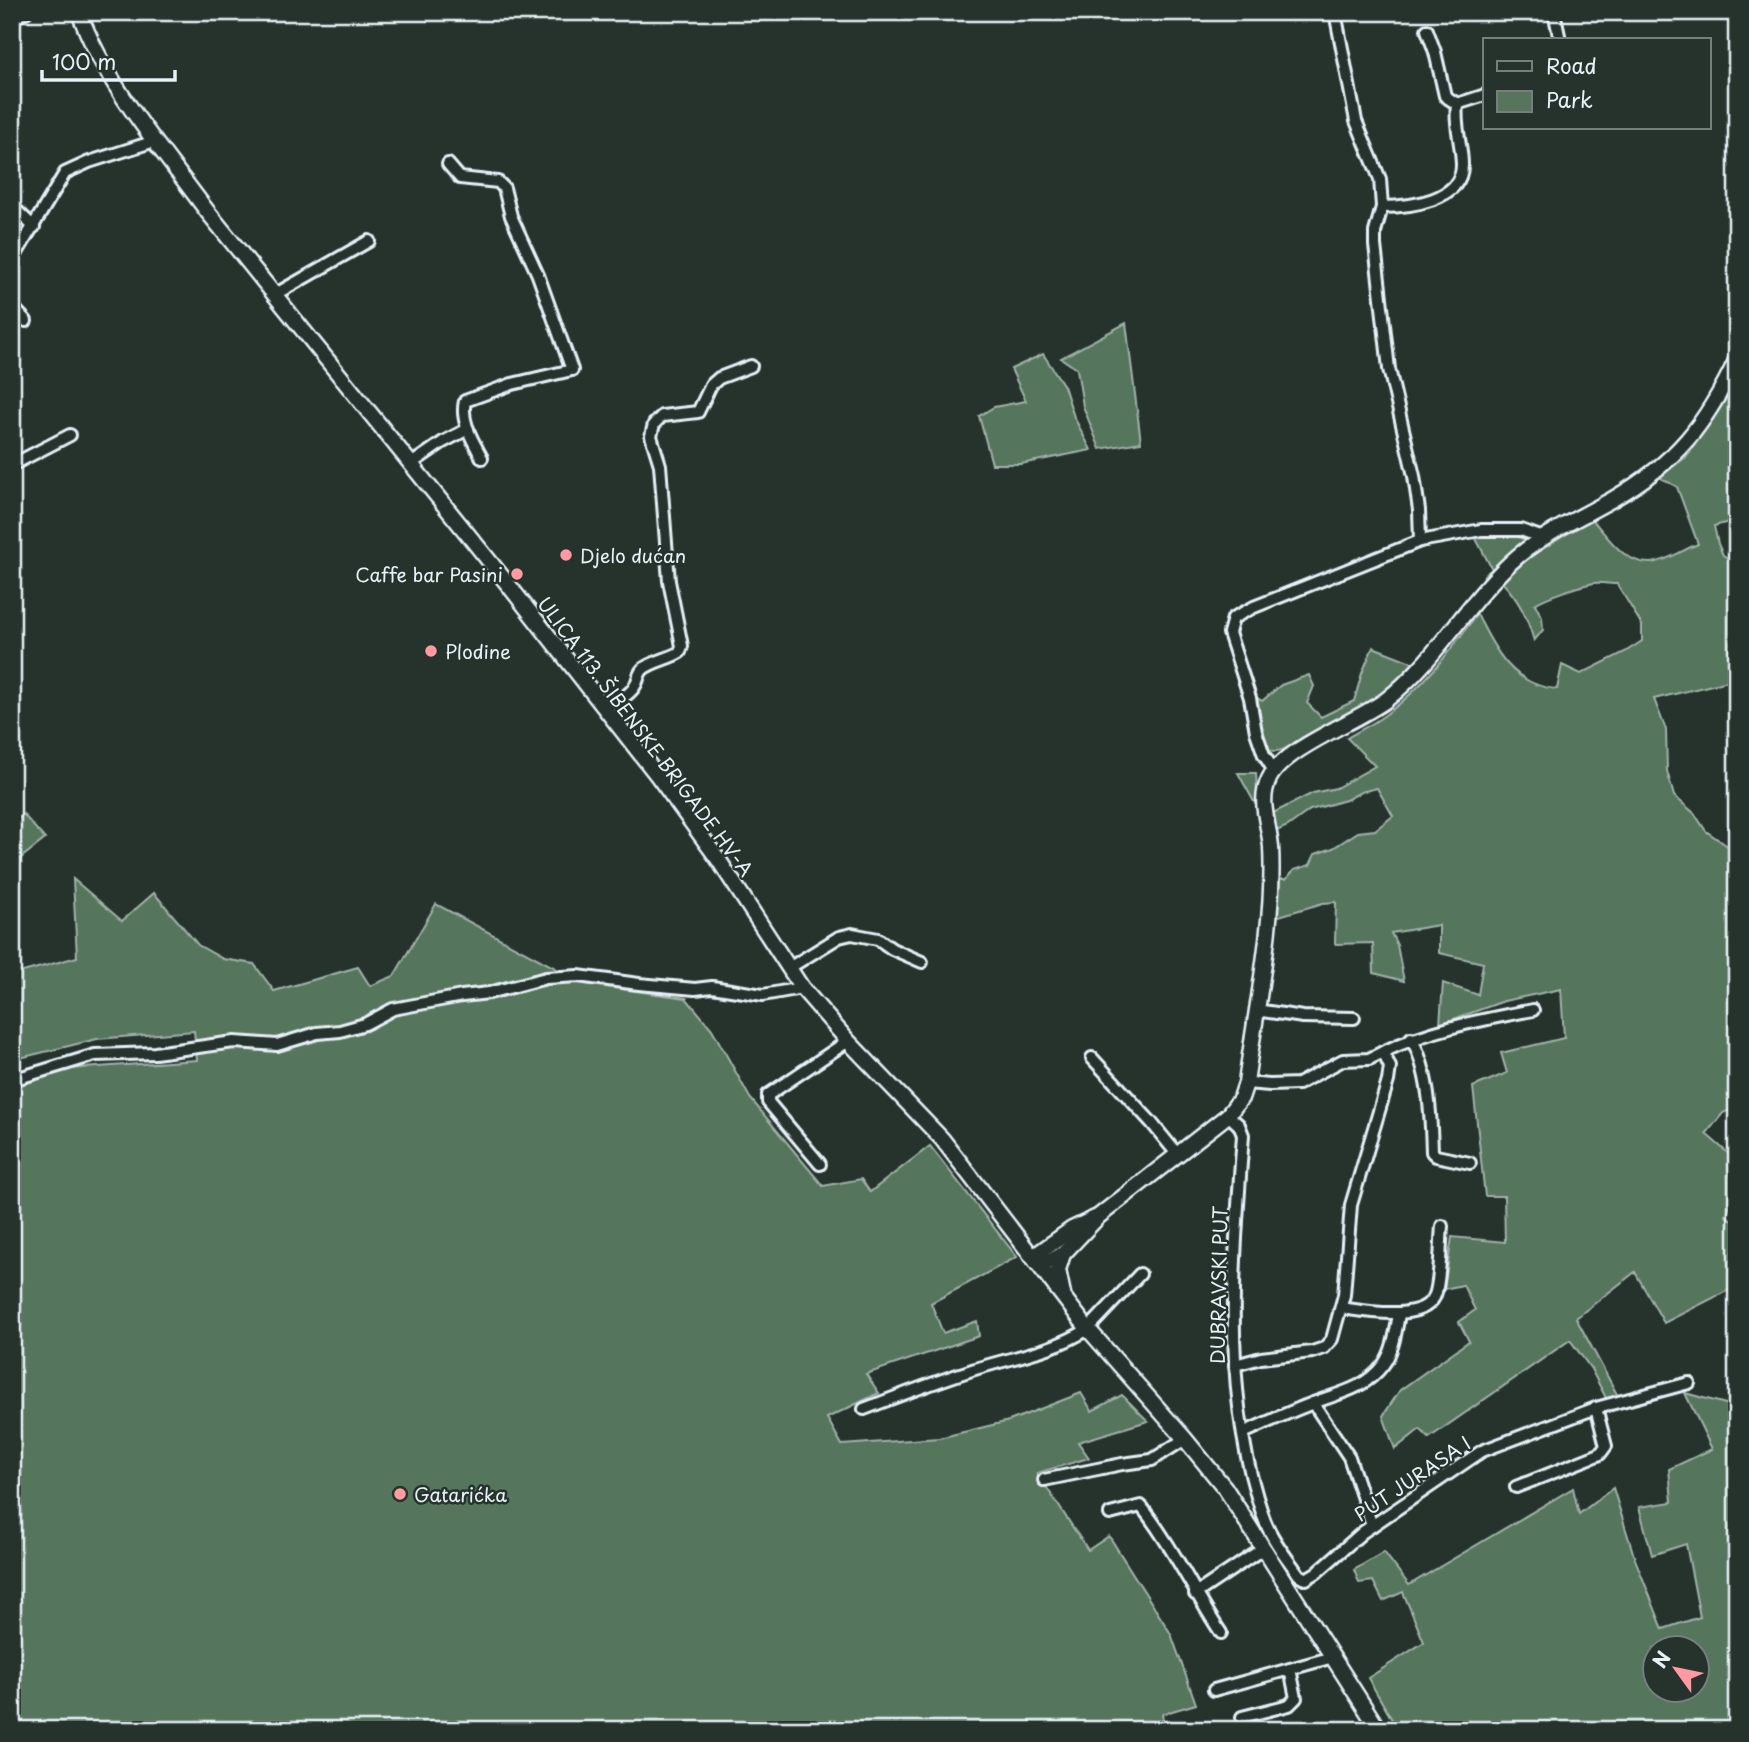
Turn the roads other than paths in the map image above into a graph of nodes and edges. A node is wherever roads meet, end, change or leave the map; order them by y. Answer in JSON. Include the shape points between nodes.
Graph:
{"nodes":[{"id":1,"x":26,"y":12,"type":"edge"},
{"id":2,"x":79,"y":12,"type":"edge"},
{"id":3,"x":1335,"y":12,"type":"edge"},
{"id":4,"x":1554,"y":12,"type":"edge"},
{"id":5,"x":12,"y":18,"type":"edge"},
{"id":6,"x":1426,"y":30,"type":"dead end"},
{"id":7,"x":1560,"y":38,"type":"edge"},
{"id":8,"x":1483,"y":96,"type":"edge"},
{"id":9,"x":1457,"y":104,"type":"junction"},
{"id":10,"x":155,"y":141,"type":"junction"},
{"id":11,"x":448,"y":163,"type":"dead end"},
{"id":12,"x":12,"y":206,"type":"edge"},
{"id":13,"x":1382,"y":207,"type":"junction"},
{"id":14,"x":34,"y":228,"type":"junction"},
{"id":15,"x":369,"y":241,"type":"dead end"},
{"id":16,"x":12,"y":261,"type":"edge"},
{"id":17,"x":274,"y":295,"type":"junction"},
{"id":18,"x":12,"y":306,"type":"edge"},
{"id":19,"x":26,"y":321,"type":"dead end"},
{"id":20,"x":1737,"y":359,"type":"edge"},
{"id":21,"x":751,"y":366,"type":"dead end"},
{"id":22,"x":468,"y":429,"type":"junction"},
{"id":23,"x":70,"y":435,"type":"dead end"},
{"id":24,"x":482,"y":458,"type":"dead end"},
{"id":25,"x":411,"y":464,"type":"junction"},
{"id":26,"x":12,"y":465,"type":"edge"},
{"id":27,"x":1543,"y":538,"type":"junction"},
{"id":28,"x":1420,"y":541,"type":"junction"},
{"id":29,"x":603,"y":707,"type":"junction"},
{"id":30,"x":1274,"y":771,"type":"junction"},
{"id":31,"x":922,"y":962,"type":"dead end"},
{"id":32,"x":789,"y":968,"type":"junction"},
{"id":33,"x":802,"y":988,"type":"junction"},
{"id":34,"x":1256,"y":1010,"type":"junction"},
{"id":35,"x":1533,"y":1010,"type":"dead end"},
{"id":36,"x":1354,"y":1018,"type":"dead end"},
{"id":37,"x":1411,"y":1038,"type":"junction"},
{"id":38,"x":848,"y":1041,"type":"junction"},
{"id":39,"x":1384,"y":1052,"type":"junction"},
{"id":40,"x":1092,"y":1058,"type":"dead end"},
{"id":41,"x":12,"y":1080,"type":"edge"},
{"id":42,"x":1245,"y":1083,"type":"junction"},
{"id":43,"x":1228,"y":1115,"type":"junction"},
{"id":44,"x":1177,"y":1154,"type":"junction"},
{"id":45,"x":1470,"y":1163,"type":"dead end"},
{"id":46,"x":820,"y":1164,"type":"dead end"},
{"id":47,"x":1099,"y":1216,"type":"junction"},
{"id":48,"x":1442,"y":1226,"type":"dead end"},
{"id":49,"x":1063,"y":1254,"type":"junction"},
{"id":50,"x":1035,"y":1260,"type":"junction"},
{"id":51,"x":1140,"y":1274,"type":"dead end"},
{"id":52,"x":1064,"y":1299,"type":"junction"},
{"id":53,"x":1340,"y":1308,"type":"junction"},
{"id":54,"x":1399,"y":1314,"type":"junction"},
{"id":55,"x":1088,"y":1329,"type":"junction"},
{"id":56,"x":1235,"y":1365,"type":"junction"},
{"id":57,"x":1689,"y":1383,"type":"dead end"},
{"id":58,"x":1314,"y":1402,"type":"junction"},
{"id":59,"x":1596,"y":1408,"type":"junction"},
{"id":60,"x":864,"y":1409,"type":"dead end"},
{"id":61,"x":1243,"y":1433,"type":"junction"},
{"id":62,"x":1185,"y":1438,"type":"junction"},
{"id":63,"x":1044,"y":1480,"type":"dead end"},
{"id":64,"x":1516,"y":1487,"type":"dead end"},
{"id":65,"x":1110,"y":1514,"type":"dead end"},
{"id":66,"x":1372,"y":1526,"type":"junction"},
{"id":67,"x":1264,"y":1548,"type":"junction"},
{"id":68,"x":1298,"y":1575,"type":"joint"},
{"id":69,"x":1195,"y":1594,"type":"junction"},
{"id":70,"x":1221,"y":1633,"type":"dead end"},
{"id":71,"x":1333,"y":1657,"type":"junction"},
{"id":72,"x":1290,"y":1669,"type":"junction"},
{"id":73,"x":1214,"y":1690,"type":"dead end"},
{"id":74,"x":1242,"y":1717,"type":"dead end"},
{"id":75,"x":1379,"y":1730,"type":"edge"}],
"edges":[{"from":1,"to":5,"type":"street"},
{"from":2,"to":10,"type":"main road","name":"ULICA 113. ŠIBENSKE BRIGADE HV-A","via":[[94,48]]},
{"from":3,"to":13,"type":"street","via":[[1356,121],[1380,179]]},
{"from":4,"to":7,"type":"street"},
{"from":6,"to":9,"type":"street","via":[[1445,96]]},
{"from":8,"to":9,"type":"street"},
{"from":9,"to":13,"type":"street","via":[[1462,168],[1454,187],[1407,206]]},
{"from":10,"to":14,"type":"street","via":[[65,173]]},
{"from":10,"to":17,"type":"main road","name":"ULICA 113. ŠIBENSKE BRIGADE HV-A"},
{"from":11,"to":22,"type":"street","via":[[460,178],[498,182],[504,188],[572,370],[465,401]]},
{"from":12,"to":14,"type":"street"},
{"from":13,"to":28,"type":"street","via":[[1375,245],[1389,369],[1414,476]]},
{"from":14,"to":16,"type":"street"},
{"from":15,"to":17,"type":"street"},
{"from":17,"to":25,"type":"main road","name":"ULICA 113. ŠIBENSKE BRIGADE HV-A"},
{"from":18,"to":19,"type":"street"},
{"from":20,"to":27,"type":"main road","via":[[1701,423],[1661,467]]},
{"from":21,"to":29,"type":"street","via":[[719,378],[705,394],[698,412],[662,416],[654,424],[669,581],[682,646],[674,656],[645,667],[629,694]]},
{"from":22,"to":24,"type":"street"},
{"from":22,"to":25,"type":"street"},
{"from":23,"to":26,"type":"street"},
{"from":25,"to":29,"type":"main road","name":"ULICA 113. ŠIBENSKE BRIGADE HV-A"},
{"from":27,"to":28,"type":"street","via":[[1521,530],[1481,530]]},
{"from":27,"to":30,"type":"main road","via":[[1497,576],[1399,689]]},
{"from":28,"to":30,"type":"street","via":[[1233,618],[1229,633],[1256,732]]},
{"from":29,"to":32,"type":"main road","name":"ULICA 113. ŠIBENSKE BRIGADE HV-A","via":[[718,859]]},
{"from":30,"to":34,"type":"main road","via":[[1263,802],[1270,844],[1271,900]]},
{"from":31,"to":32,"type":"street","via":[[878,939],[852,934],[839,937]]},
{"from":32,"to":33,"type":"main road","name":"ULICA 113. ŠIBENSKE BRIGADE HV-A"},
{"from":33,"to":38,"type":"main road","name":"ULICA 113. ŠIBENSKE BRIGADE HV-A"},
{"from":33,"to":41,"type":"street","via":[[763,995],[578,976],[546,978],[393,1009],[365,1024],[277,1045],[234,1042],[155,1053],[95,1055]]},
{"from":34,"to":36,"type":"street"},
{"from":34,"to":42,"type":"main road"},
{"from":35,"to":37,"type":"street"},
{"from":37,"to":39,"type":"street"},
{"from":37,"to":45,"type":"street","via":[[1419,1051],[1432,1118],[1432,1152]]},
{"from":38,"to":46,"type":"street","via":[[768,1096],[768,1102]]},
{"from":38,"to":50,"type":"main road","name":"ULICA 113. ŠIBENSKE BRIGADE HV-A","via":[[942,1139]]},
{"from":39,"to":42,"type":"street","via":[[1369,1059],[1343,1060],[1298,1084]]},
{"from":39,"to":53,"type":"street","via":[[1390,1067],[1388,1082],[1351,1205]]},
{"from":40,"to":44,"type":"street"},
{"from":42,"to":43,"type":"main road","via":[[1241,1098]]},
{"from":43,"to":44,"type":"main road"},
{"from":43,"to":56,"type":"street","name":"DUBRAVSKI PUT","via":[[1243,1135],[1233,1304]]},
{"from":44,"to":47,"type":"main road"},
{"from":47,"to":49,"type":"main road"},
{"from":47,"to":50,"type":"main road","via":[[1072,1229]]},
{"from":48,"to":54,"type":"street","via":[[1435,1295],[1423,1308]]},
{"from":49,"to":50,"type":"main road","via":[[1048,1262]]},
{"from":49,"to":52,"type":"main road","via":[[1059,1280]]},
{"from":50,"to":52,"type":"main road","name":"ULICA 113. ŠIBENSKE BRIGADE HV-A"},
{"from":51,"to":55,"type":"street"},
{"from":52,"to":55,"type":"main road","name":"ULICA 113. ŠIBENSKE BRIGADE HV-A"},
{"from":53,"to":54,"type":"street"},
{"from":53,"to":56,"type":"street","via":[[1332,1339],[1324,1348]]},
{"from":54,"to":58,"type":"street","via":[[1384,1364],[1370,1379],[1356,1389]]},
{"from":55,"to":60,"type":"street","via":[[1062,1343]]},
{"from":55,"to":62,"type":"main road","name":"ULICA 113. ŠIBENSKE BRIGADE HV-A"},
{"from":56,"to":61,"type":"street","name":"DUBRAVSKI PUT"},
{"from":57,"to":59,"type":"street","name":"PUT JURASA I"},
{"from":58,"to":61,"type":"street"},
{"from":58,"to":66,"type":"street","via":[[1349,1457]]},
{"from":59,"to":64,"type":"street","via":[[1606,1446],[1600,1454]]},
{"from":59,"to":66,"type":"street","name":"PUT JURASA I","via":[[1482,1451]]},
{"from":61,"to":68,"type":"street","name":"DUBRAVSKI PUT","via":[[1263,1518]]},
{"from":62,"to":63,"type":"street","via":[[1152,1460]]},
{"from":62,"to":67,"type":"main road","name":"ULICA 113. ŠIBENSKE BRIGADE HV-A"},
{"from":65,"to":69,"type":"street","via":[[1141,1506],[1172,1547]]},
{"from":66,"to":68,"type":"street","name":"PUT JURASA I","via":[[1316,1573],[1306,1579]]},
{"from":67,"to":69,"type":"street"},
{"from":67,"to":71,"type":"main road","name":"ULICA 113. ŠIBENSKE BRIGADE HV-A"},
{"from":69,"to":70,"type":"street"},
{"from":71,"to":72,"type":"street"},
{"from":71,"to":75,"type":"main road","name":"ULICA 113. ŠIBENSKE BRIGADE HV-A"},
{"from":72,"to":73,"type":"street"},
{"from":72,"to":74,"type":"street","via":[[1296,1698],[1289,1705]]}]}
